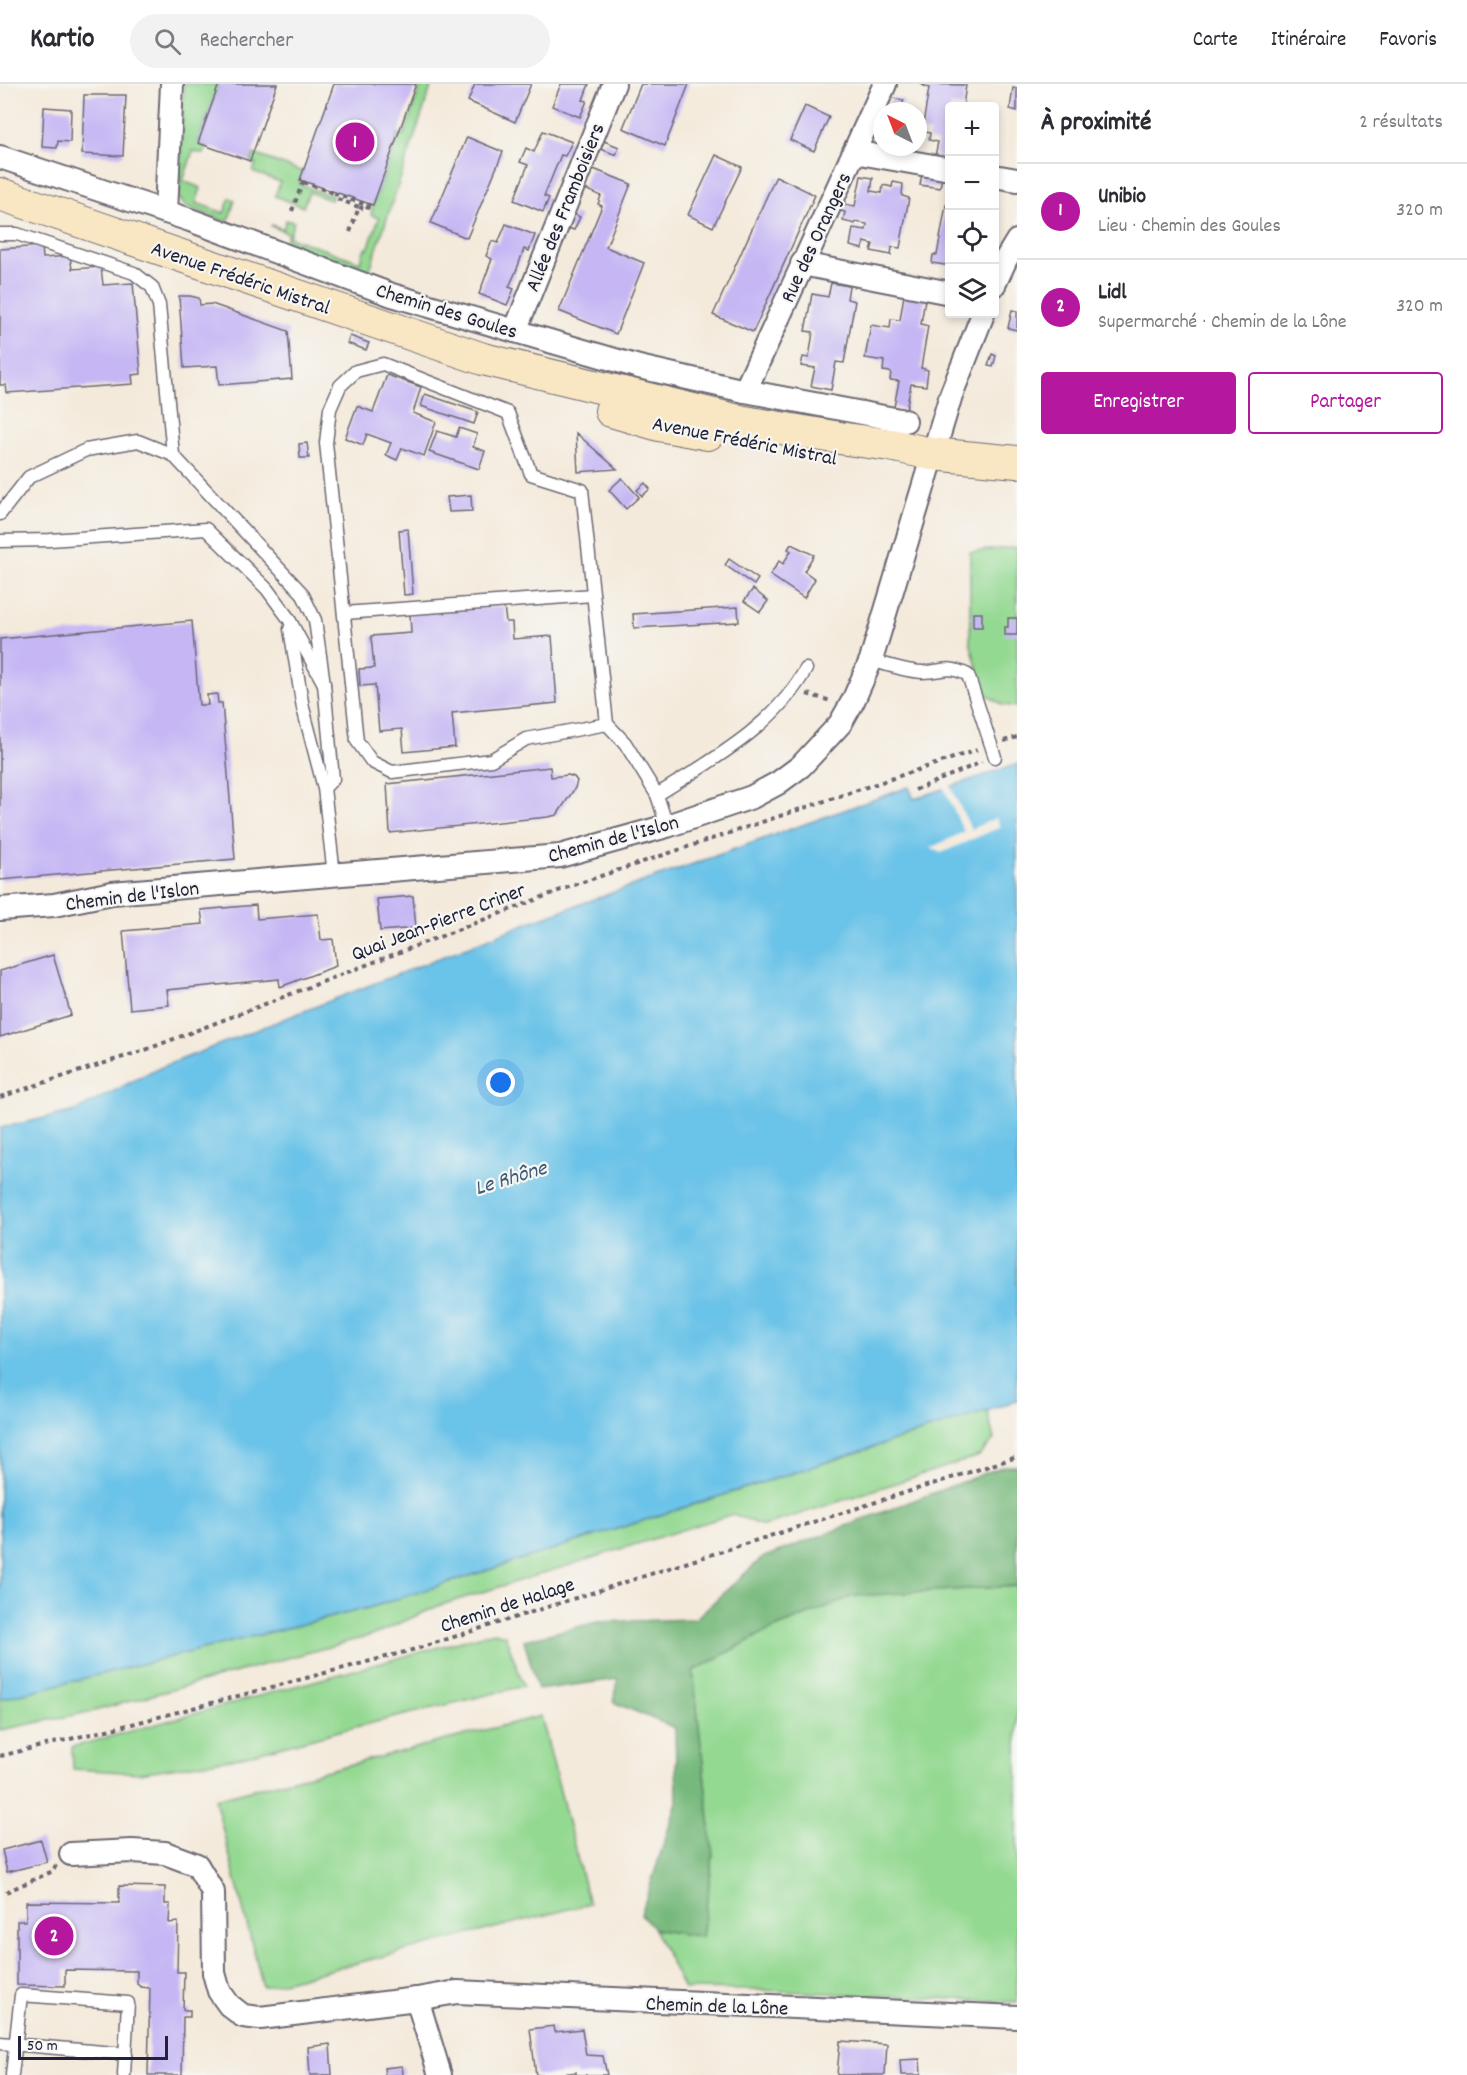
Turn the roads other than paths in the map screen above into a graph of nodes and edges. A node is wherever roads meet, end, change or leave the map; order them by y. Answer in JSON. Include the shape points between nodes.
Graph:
{"nodes":[{"id":1,"x":172,"y":84,"type":"edge"},
{"id":2,"x":614,"y":84,"type":"edge"},
{"id":3,"x":885,"y":84,"type":"edge"},
{"id":4,"x":854,"y":152,"type":"junction"},
{"id":5,"x":0,"y":157,"type":"edge"},
{"id":6,"x":945,"y":167,"type":"edge"},
{"id":7,"x":999,"y":177,"type":"edge"},
{"id":8,"x":1017,"y":180,"type":"edge"},
{"id":9,"x":0,"y":194,"type":"edge"},
{"id":10,"x":166,"y":212,"type":"junction"},
{"id":11,"x":0,"y":234,"type":"edge"},
{"id":12,"x":1013,"y":254,"type":"edge"},
{"id":13,"x":802,"y":264,"type":"junction"},
{"id":14,"x":999,"y":277,"type":"edge"},
{"id":15,"x":945,"y":291,"type":"edge"},
{"id":16,"x":981,"y":318,"type":"edge"},
{"id":17,"x":514,"y":331,"type":"junction"},
{"id":18,"x":745,"y":391,"type":"junction"},
{"id":19,"x":905,"y":421,"type":"dead end"},
{"id":20,"x":173,"y":455,"type":"junction"},
{"id":21,"x":1017,"y":462,"type":"edge"},
{"id":22,"x":929,"y":463,"type":"junction"},
{"id":23,"x":1017,"y":483,"type":"edge"},
{"id":24,"x":0,"y":514,"type":"edge"},
{"id":25,"x":0,"y":541,"type":"edge"},
{"id":26,"x":593,"y":595,"type":"junction"},
{"id":27,"x":344,"y":613,"type":"junction"},
{"id":28,"x":289,"y":619,"type":"junction"},
{"id":29,"x":871,"y":660,"type":"junction"},
{"id":30,"x":806,"y":669,"type":"dead end"},
{"id":31,"x":324,"y":684,"type":"junction"},
{"id":32,"x":607,"y":724,"type":"junction"},
{"id":33,"x":993,"y":751,"type":"road end"},
{"id":34,"x":324,"y":788,"type":"junction"},
{"id":35,"x":657,"y":795,"type":"junction"},
{"id":36,"x":667,"y":826,"type":"junction"},
{"id":37,"x":334,"y":875,"type":"junction"},
{"id":38,"x":0,"y":909,"type":"edge"},
{"id":39,"x":71,"y":1854,"type":"road end"},
{"id":40,"x":417,"y":1999,"type":"junction"},
{"id":41,"x":1017,"y":2018,"type":"edge"},
{"id":42,"x":0,"y":2043,"type":"edge"},
{"id":43,"x":15,"y":2044,"type":"junction"},
{"id":44,"x":126,"y":2054,"type":"junction"},
{"id":45,"x":12,"y":2075,"type":"edge"},
{"id":46,"x":124,"y":2075,"type":"edge"},
{"id":47,"x":440,"y":2075,"type":"edge"}],
"edges":[{"from":1,"to":10,"type":"street"},
{"from":2,"to":17,"type":"street","name":"Allée des Framboisiers"},
{"from":3,"to":4,"type":"street","name":"Rue des Orangers"},
{"from":4,"to":6,"type":"street"},
{"from":4,"to":13,"type":"street","name":"Rue des Orangers"},
{"from":5,"to":10,"type":"street","name":"Chemin des Goules"},
{"from":7,"to":8,"type":"street"},
{"from":9,"to":22,"type":"main road","name":"Avenue Frédéric Mistral","via":[[483,359],[739,421],[890,445]]},
{"from":10,"to":17,"type":"street","name":"Chemin des Goules","via":[[392,295]]},
{"from":11,"to":20,"type":"lane","via":[[17,234],[134,273],[153,287],[159,305]]},
{"from":12,"to":14,"type":"street"},
{"from":13,"to":15,"type":"street"},
{"from":13,"to":18,"type":"street","name":"Rue des Orangers"},
{"from":16,"to":22,"type":"street","name":"Chemin de l'Islon"},
{"from":17,"to":18,"type":"street","name":"Chemin des Goules","via":[[639,367]]},
{"from":18,"to":19,"type":"street","name":"Chemin des Goules"},
{"from":20,"to":24,"type":"lane","via":[[138,441],[86,450],[29,477]]},
{"from":20,"to":31,"type":"lane","via":[[302,593],[315,620]]},
{"from":21,"to":22,"type":"main road","name":"Avenue Frédéric Mistral"},
{"from":22,"to":23,"type":"main road","name":"Avenue Frédéric Mistral"},
{"from":22,"to":29,"type":"street","name":"Chemin de l'Islon"},
{"from":25,"to":28,"type":"lane","via":[[206,529],[267,589]]},
{"from":26,"to":27,"type":"lane"},
{"from":26,"to":27,"type":"lane","via":[[582,490],[531,474],[508,413],[383,364],[356,371],[340,386],[330,410],[326,443]]},
{"from":26,"to":32,"type":"lane"},
{"from":27,"to":32,"type":"lane","via":[[357,741],[372,762],[392,772],[491,760],[526,739]]},
{"from":28,"to":31,"type":"lane"},
{"from":28,"to":34,"type":"lane","via":[[303,708]]},
{"from":29,"to":33,"type":"lane","via":[[921,672],[954,668],[968,675]]},
{"from":29,"to":36,"type":"street","name":"Chemin de l'Islon","via":[[840,724],[801,766],[752,797]]},
{"from":30,"to":35,"type":"lane","via":[[794,691],[740,742]]},
{"from":31,"to":34,"type":"lane","via":[[333,779]]},
{"from":32,"to":35,"type":"lane","via":[[625,743]]},
{"from":34,"to":37,"type":"lane"},
{"from":35,"to":36,"type":"lane"},
{"from":36,"to":37,"type":"street","name":"Chemin de l'Islon","via":[[560,856]]},
{"from":37,"to":38,"type":"street","name":"Chemin de l'Islon","via":[[111,893]]},
{"from":39,"to":40,"type":"street","name":"Chemin de la Lône","via":[[165,1853],[197,1865],[213,1892],[214,1973],[219,1991],[243,2016],[260,2018]]},
{"from":40,"to":41,"type":"street","name":"Chemin de la Lône","via":[[457,1992]]},
{"from":40,"to":47,"type":"street"},
{"from":42,"to":43,"type":"lane"},
{"from":43,"to":44,"type":"lane"},
{"from":43,"to":44,"type":"lane","via":[[21,1995],[128,2003]]},
{"from":43,"to":45,"type":"lane"},
{"from":44,"to":46,"type":"lane"}]}
